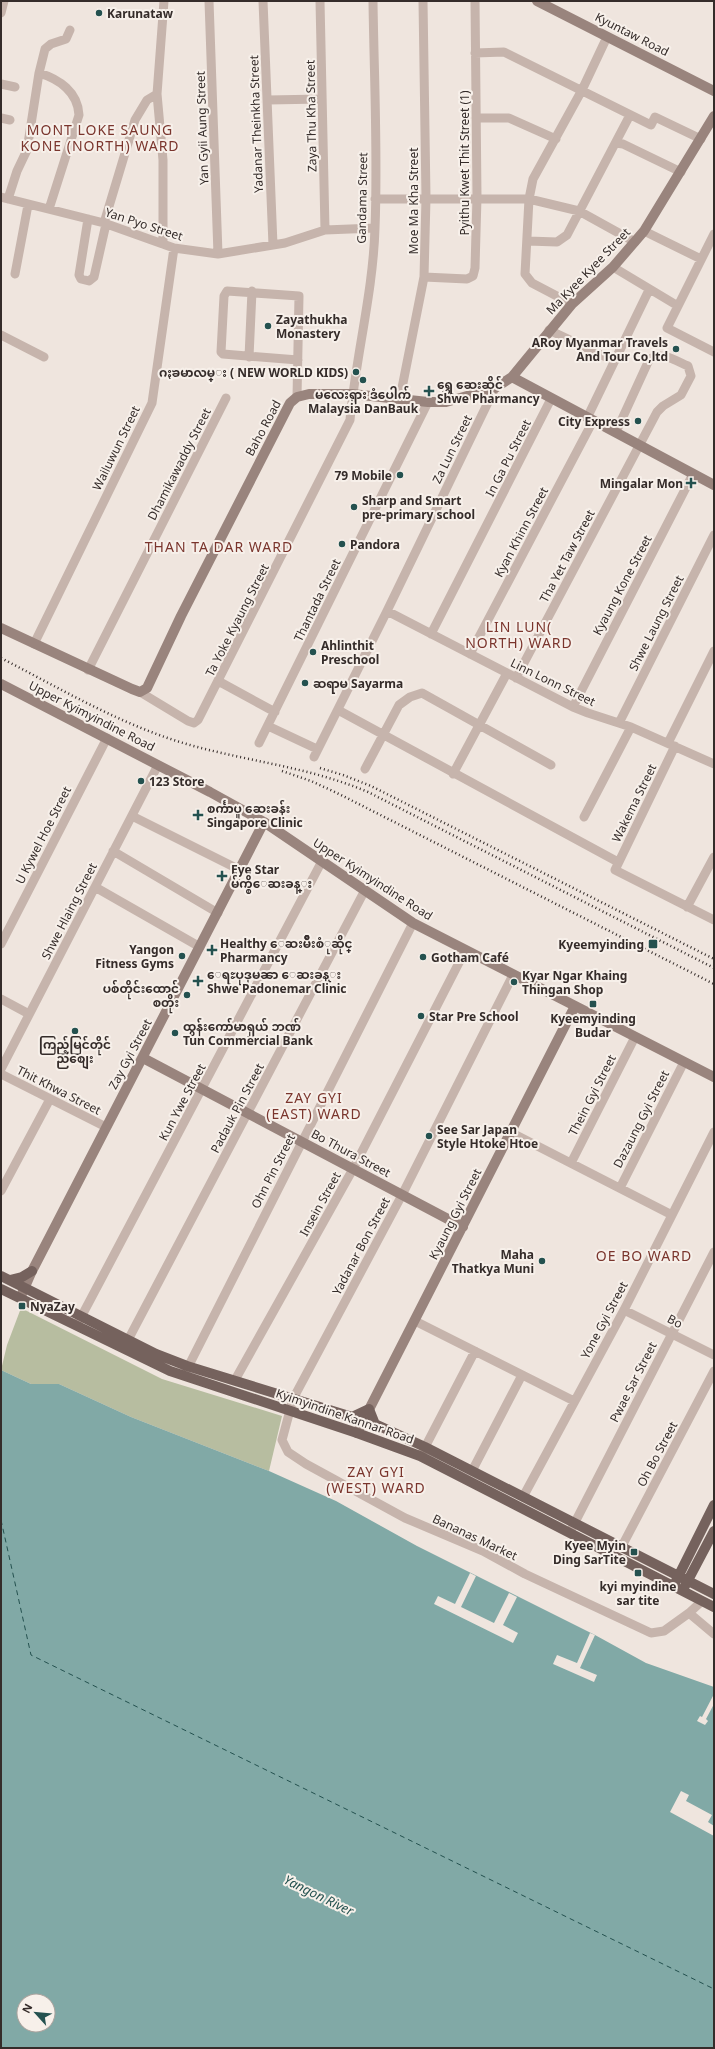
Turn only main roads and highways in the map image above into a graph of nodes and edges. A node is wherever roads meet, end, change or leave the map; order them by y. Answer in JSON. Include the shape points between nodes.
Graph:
{"nodes":[{"id":1,"x":537,"y":1,"type":"edge"},
{"id":2,"x":714,"y":91,"type":"edge"},
{"id":3,"x":714,"y":116,"type":"edge"},
{"id":4,"x":512,"y":377,"type":"junction"},
{"id":5,"x":714,"y":485,"type":"edge"},
{"id":6,"x":1,"y":628,"type":"edge"},
{"id":7,"x":1,"y":684,"type":"edge"},
{"id":8,"x":264,"y":822,"type":"junction"},
{"id":9,"x":575,"y":1006,"type":"junction"},
{"id":10,"x":143,"y":1058,"type":"junction"},
{"id":11,"x":714,"y":1077,"type":"edge"},
{"id":12,"x":463,"y":1227,"type":"junction"},
{"id":13,"x":31,"y":1272,"type":"junction"},
{"id":14,"x":5,"y":1278,"type":"edge"},
{"id":15,"x":25,"y":1287,"type":"junction"},
{"id":16,"x":1,"y":1289,"type":"edge"},
{"id":17,"x":35,"y":1293,"type":"junction"},
{"id":18,"x":19,"y":1299,"type":"junction"},
{"id":19,"x":369,"y":1409,"type":"junction"},
{"id":20,"x":352,"y":1417,"type":"junction"},
{"id":21,"x":363,"y":1420,"type":"junction"},
{"id":22,"x":375,"y":1424,"type":"junction"},
{"id":23,"x":357,"y":1433,"type":"junction"},
{"id":24,"x":423,"y":1452,"type":"junction"},
{"id":25,"x":714,"y":1505,"type":"edge"},
{"id":26,"x":572,"y":1528,"type":"junction"},
{"id":27,"x":714,"y":1531,"type":"edge"},
{"id":28,"x":681,"y":1572,"type":"junction"},
{"id":29,"x":691,"y":1576,"type":"junction"},
{"id":30,"x":673,"y":1586,"type":"junction"},
{"id":31,"x":683,"y":1590,"type":"junction"},
{"id":32,"x":714,"y":1594,"type":"edge"},
{"id":33,"x":714,"y":1607,"type":"edge"}],
"edges":[{"from":1,"to":2,"type":"main road","name":"Kyuntaw Road"},
{"from":3,"to":4,"type":"main road","name":"Ma Kyee Kyee Street","via":[[644,232],[613,267],[572,304]]},
{"from":4,"to":5,"type":"main road"},
{"from":4,"to":6,"type":"main road","name":"Baho Road","via":[[494,388],[446,402],[352,394],[309,394],[297,397],[290,403],[147,688],[140,692]]},
{"from":7,"to":8,"type":"main road","name":"Upper Kyimyindine Road"},
{"from":8,"to":9,"type":"main road","name":"Upper Kyimyindine Road","via":[[413,923]]},
{"from":8,"to":10,"type":"main road","name":"Zay Gyi Street"},
{"from":9,"to":11,"type":"main road","name":"Upper Kyimyindine Road"},
{"from":9,"to":12,"type":"main road","name":"Kyaung Gyi Street"},
{"from":10,"to":12,"type":"main road","name":"Bo Thura Street"},
{"from":10,"to":13,"type":"main road","name":"Zay Gyi Street"},
{"from":12,"to":19,"type":"main road","name":"Kyaung Gyi Street"},
{"from":13,"to":14,"type":"main road","via":[[22,1278]]},
{"from":13,"to":15,"type":"main road","name":"Zay Gyi Street"},
{"from":13,"to":17,"type":"main road"},
{"from":14,"to":15,"type":"main road","name":"Kyimyindine Kannar Road"},
{"from":15,"to":17,"type":"main road","name":"Kyimyindine Kannar Road"},
{"from":15,"to":18,"type":"main road","name":"Zay Gyi Street"},
{"from":16,"to":18,"type":"main road","name":"Kyimyindine Kannar Road"},
{"from":17,"to":20,"type":"main road","name":"Kyimyindine Kannar Road","via":[[82,1313],[129,1339],[187,1366]]},
{"from":18,"to":23,"type":"main road","name":"Kyimyindine Kannar Road","via":[[170,1371]]},
{"from":19,"to":20,"type":"main road"},
{"from":19,"to":21,"type":"main road","name":"Kyaung Gyi Street"},
{"from":19,"to":22,"type":"main road"},
{"from":20,"to":21,"type":"main road","name":"Kyimyindine Kannar Road"},
{"from":21,"to":22,"type":"main road","name":"Kyimyindine Kannar Road"},
{"from":21,"to":23,"type":"main road","name":"Kyaung Gyi Street"},
{"from":22,"to":24,"type":"main road","name":"Kyimyindine Kannar Road"},
{"from":23,"to":24,"type":"main road","name":"Kyimyindine Kannar Road"},
{"from":24,"to":26,"type":"main road","name":"Kyimyindine Kannar Road"},
{"from":24,"to":26,"type":"main road","name":"Kyimyindine Kannar Road","via":[[472,1471],[523,1497]]},
{"from":25,"to":28,"type":"main road"},
{"from":26,"to":28,"type":"main road","name":"Kyimyindine Kannar Road","via":[[669,1571]]},
{"from":26,"to":30,"type":"main road","name":"Kyimyindine Kannar Road"},
{"from":27,"to":29,"type":"main road"},
{"from":28,"to":29,"type":"main road"},
{"from":28,"to":30,"type":"main road"},
{"from":29,"to":31,"type":"main road"},
{"from":29,"to":32,"type":"main road","via":[[702,1588]]},
{"from":30,"to":31,"type":"main road","name":"Kyimyindine Kannar Road"},
{"from":31,"to":33,"type":"main road","name":"Kyimyindine Kannar Road"}]}
